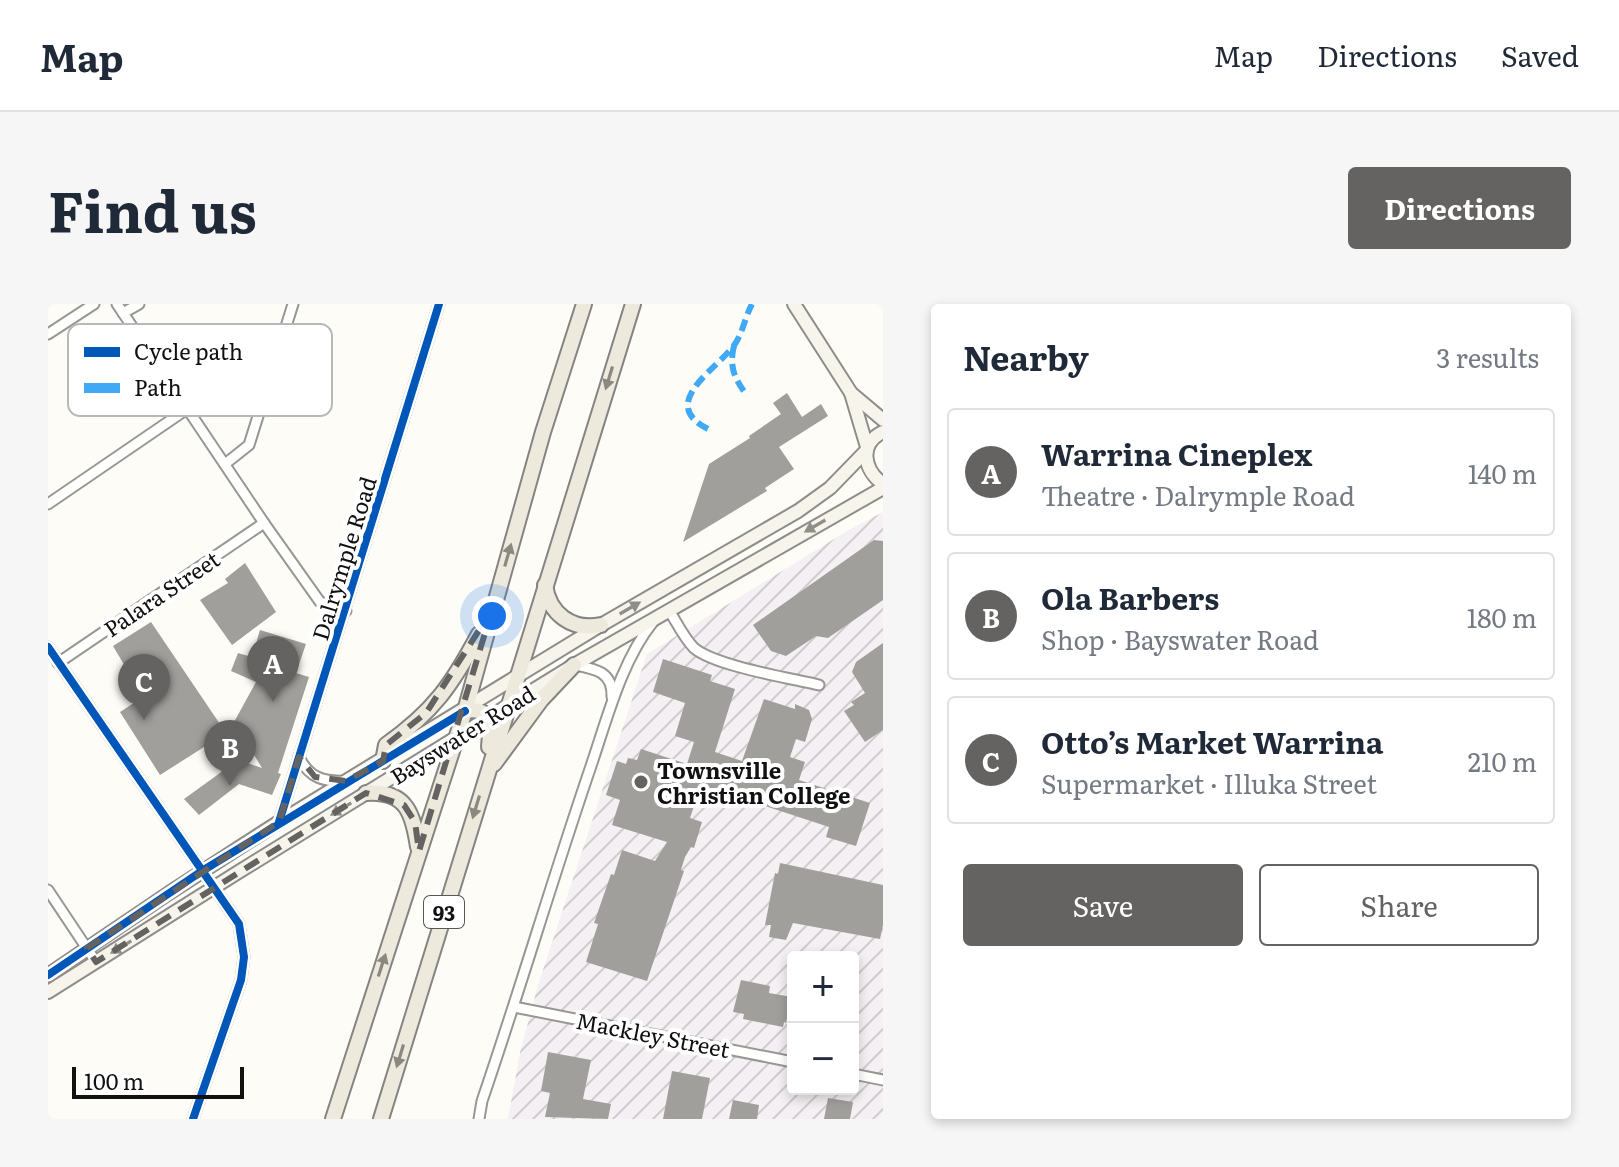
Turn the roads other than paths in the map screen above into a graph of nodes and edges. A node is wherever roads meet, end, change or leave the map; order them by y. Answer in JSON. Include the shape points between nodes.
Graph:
{"nodes":[{"id":1,"x":94,"y":304,"type":"edge"},
{"id":2,"x":117,"y":304,"type":"edge"},
{"id":3,"x":139,"y":304,"type":"edge"},
{"id":4,"x":293,"y":304,"type":"edge"},
{"id":5,"x":439,"y":304,"type":"edge"},
{"id":6,"x":584,"y":304,"type":"edge"},
{"id":7,"x":633,"y":304,"type":"edge"},
{"id":8,"x":794,"y":304,"type":"edge"},
{"id":9,"x":123,"y":313,"type":"junction"},
{"id":10,"x":130,"y":324,"type":"edge"},
{"id":11,"x":287,"y":324,"type":"edge"},
{"id":12,"x":48,"y":334,"type":"edge"},
{"id":13,"x":851,"y":393,"type":"junction"},
{"id":14,"x":177,"y":416,"type":"edge"},
{"id":15,"x":192,"y":416,"type":"edge"},
{"id":16,"x":258,"y":416,"type":"edge"},
{"id":17,"x":883,"y":420,"type":"edge"},
{"id":18,"x":883,"y":432,"type":"edge"},
{"id":19,"x":866,"y":449,"type":"junction"},
{"id":20,"x":225,"y":464,"type":"junction"},
{"id":21,"x":883,"y":486,"type":"edge"},
{"id":22,"x":48,"y":504,"type":"edge"},
{"id":23,"x":264,"y":523,"type":"junction"},
{"id":24,"x":545,"y":584,"type":"junction"},
{"id":25,"x":492,"y":610,"type":"junction"},
{"id":26,"x":346,"y":611,"type":"junction"},
{"id":27,"x":670,"y":612,"type":"junction"},
{"id":28,"x":653,"y":622,"type":"junction"},
{"id":29,"x":601,"y":625,"type":"junction"},
{"id":30,"x":48,"y":647,"type":"edge"},
{"id":31,"x":58,"y":663,"type":"junction"},
{"id":32,"x":574,"y":665,"type":"junction"},
{"id":33,"x":515,"y":678,"type":"junction"},
{"id":34,"x":819,"y":685,"type":"dead end"},
{"id":35,"x":612,"y":704,"type":"junction"},
{"id":36,"x":507,"y":706,"type":"junction"},
{"id":37,"x":465,"y":711,"type":"junction"},
{"id":38,"x":487,"y":718,"type":"junction"},
{"id":39,"x":456,"y":739,"type":"junction"},
{"id":40,"x":299,"y":757,"type":"junction"},
{"id":41,"x":383,"y":761,"type":"junction"},
{"id":42,"x":485,"y":777,"type":"junction"},
{"id":43,"x":346,"y":781,"type":"junction"},
{"id":44,"x":366,"y":793,"type":"junction"},
{"id":45,"x":279,"y":822,"type":"junction"},
{"id":46,"x":419,"y":851,"type":"junction"},
{"id":47,"x":202,"y":871,"type":"junction"},
{"id":48,"x":214,"y":887,"type":"junction"},
{"id":49,"x":48,"y":890,"type":"edge"},
{"id":50,"x":87,"y":948,"type":"junction"},
{"id":51,"x":96,"y":962,"type":"junction"},
{"id":52,"x":48,"y":975,"type":"edge"},
{"id":53,"x":48,"y":992,"type":"edge"},
{"id":54,"x":514,"y":1007,"type":"junction"},
{"id":55,"x":787,"y":1061,"type":"edge"},
{"id":56,"x":859,"y":1075,"type":"edge"},
{"id":57,"x":883,"y":1080,"type":"edge"},
{"id":58,"x":193,"y":1119,"type":"edge"},
{"id":59,"x":333,"y":1119,"type":"edge"},
{"id":60,"x":381,"y":1119,"type":"edge"},
{"id":61,"x":479,"y":1119,"type":"edge"}],
"edges":[{"from":1,"to":12,"type":"street"},
{"from":2,"to":9,"type":"street"},
{"from":3,"to":9,"type":"street"},
{"from":4,"to":11,"type":"street"},
{"from":5,"to":26,"type":"street","name":"Dalrymple Road"},
{"from":25,"to":6,"type":"main road","number":"93","one_way":true},
{"from":7,"to":24,"type":"main road","number":"93","one_way":true},
{"from":8,"to":13,"type":"main road"},
{"from":9,"to":10,"type":"street"},
{"from":13,"to":17,"type":"main road"},
{"from":13,"to":19,"type":"main road"},
{"from":14,"to":22,"type":"street"},
{"from":15,"to":20,"type":"street"},
{"from":16,"to":20,"type":"street","via":[[249,445]]},
{"from":18,"to":19,"type":"main road","name":"Bayswater Road"},
{"from":19,"to":21,"type":"main road","via":[[870,472]]},
{"from":29,"to":19,"type":"main road","name":"Bayswater Road","one_way":true,"via":[[815,500]]},
{"from":20,"to":23,"type":"street"},
{"from":21,"to":27,"type":"main road","name":"Bayswater Road","one_way":true},
{"from":23,"to":26,"type":"street","via":[[320,602]]},
{"from":23,"to":31,"type":"street","name":"Palara Street"},
{"from":24,"to":29,"type":"main road","via":[[561,617],[580,626]]},
{"from":24,"to":33,"type":"main road","number":"93"},
{"from":25,"to":37,"type":"main road","number":"93"},
{"from":25,"to":41,"type":"main road","via":[[445,692],[417,723],[386,745]]},
{"from":26,"to":40,"type":"street","name":"Dalrymple Road"},
{"from":27,"to":28,"type":"main road","name":"Bayswater Road"},
{"from":27,"to":34,"type":"street","via":[[700,652]]},
{"from":28,"to":32,"type":"main road","name":"Bayswater Road"},
{"from":28,"to":35,"type":"street","via":[[636,643]]},
{"from":29,"to":33,"type":"main road","name":"Bayswater Road"},
{"from":30,"to":31,"type":"street"},
{"from":31,"to":47,"type":"street"},
{"from":32,"to":35,"type":"street","via":[[607,675]]},
{"from":32,"to":36,"type":"main road","name":"Bayswater Road"},
{"from":32,"to":42,"type":"main road","via":[[521,725]]},
{"from":33,"to":36,"type":"main road","number":"93"},
{"from":33,"to":37,"type":"main road","name":"Bayswater Road"},
{"from":35,"to":54,"type":"street"},
{"from":36,"to":38,"type":"main road","name":"Bayswater Road"},
{"from":36,"to":42,"type":"main road","number":"93"},
{"from":37,"to":38,"type":"main road","via":[[476,709]]},
{"from":37,"to":39,"type":"main road","number":"93"},
{"from":37,"to":41,"type":"main road","name":"Bayswater Road"},
{"from":38,"to":39,"type":"main road","name":"Bayswater Road"},
{"from":38,"to":42,"type":"main road"},
{"from":39,"to":44,"type":"main road","name":"Bayswater Road"},
{"from":39,"to":46,"type":"main road","number":"93"},
{"from":40,"to":43,"type":"street","via":[[315,777]]},
{"from":40,"to":45,"type":"street","name":"Dalrymple Road"},
{"from":41,"to":43,"type":"main road","name":"Bayswater Road"},
{"from":42,"to":60,"type":"main road","number":"93","one_way":true},
{"from":43,"to":45,"type":"main road","name":"Bayswater Road"},
{"from":44,"to":46,"type":"main road","via":[[386,795],[404,805],[415,822]]},
{"from":44,"to":48,"type":"main road","name":"Bayswater Road","one_way":true},
{"from":45,"to":47,"type":"main road","name":"Bayswater Road"},
{"from":59,"to":46,"type":"main road","number":"93","one_way":true},
{"from":47,"to":48,"type":"street"},
{"from":47,"to":50,"type":"main road","name":"Bayswater Road"},
{"from":48,"to":51,"type":"main road","name":"Bayswater Road","one_way":true},
{"from":48,"to":58,"type":"street","via":[[239,924],[243,969]]},
{"from":49,"to":50,"type":"street"},
{"from":50,"to":51,"type":"street"},
{"from":50,"to":52,"type":"main road","name":"Bayswater Road"},
{"from":51,"to":53,"type":"main road","name":"Bayswater Road"},
{"from":54,"to":55,"type":"street","name":"Mackley Street"},
{"from":54,"to":61,"type":"street"},
{"from":56,"to":57,"type":"street"}]}
